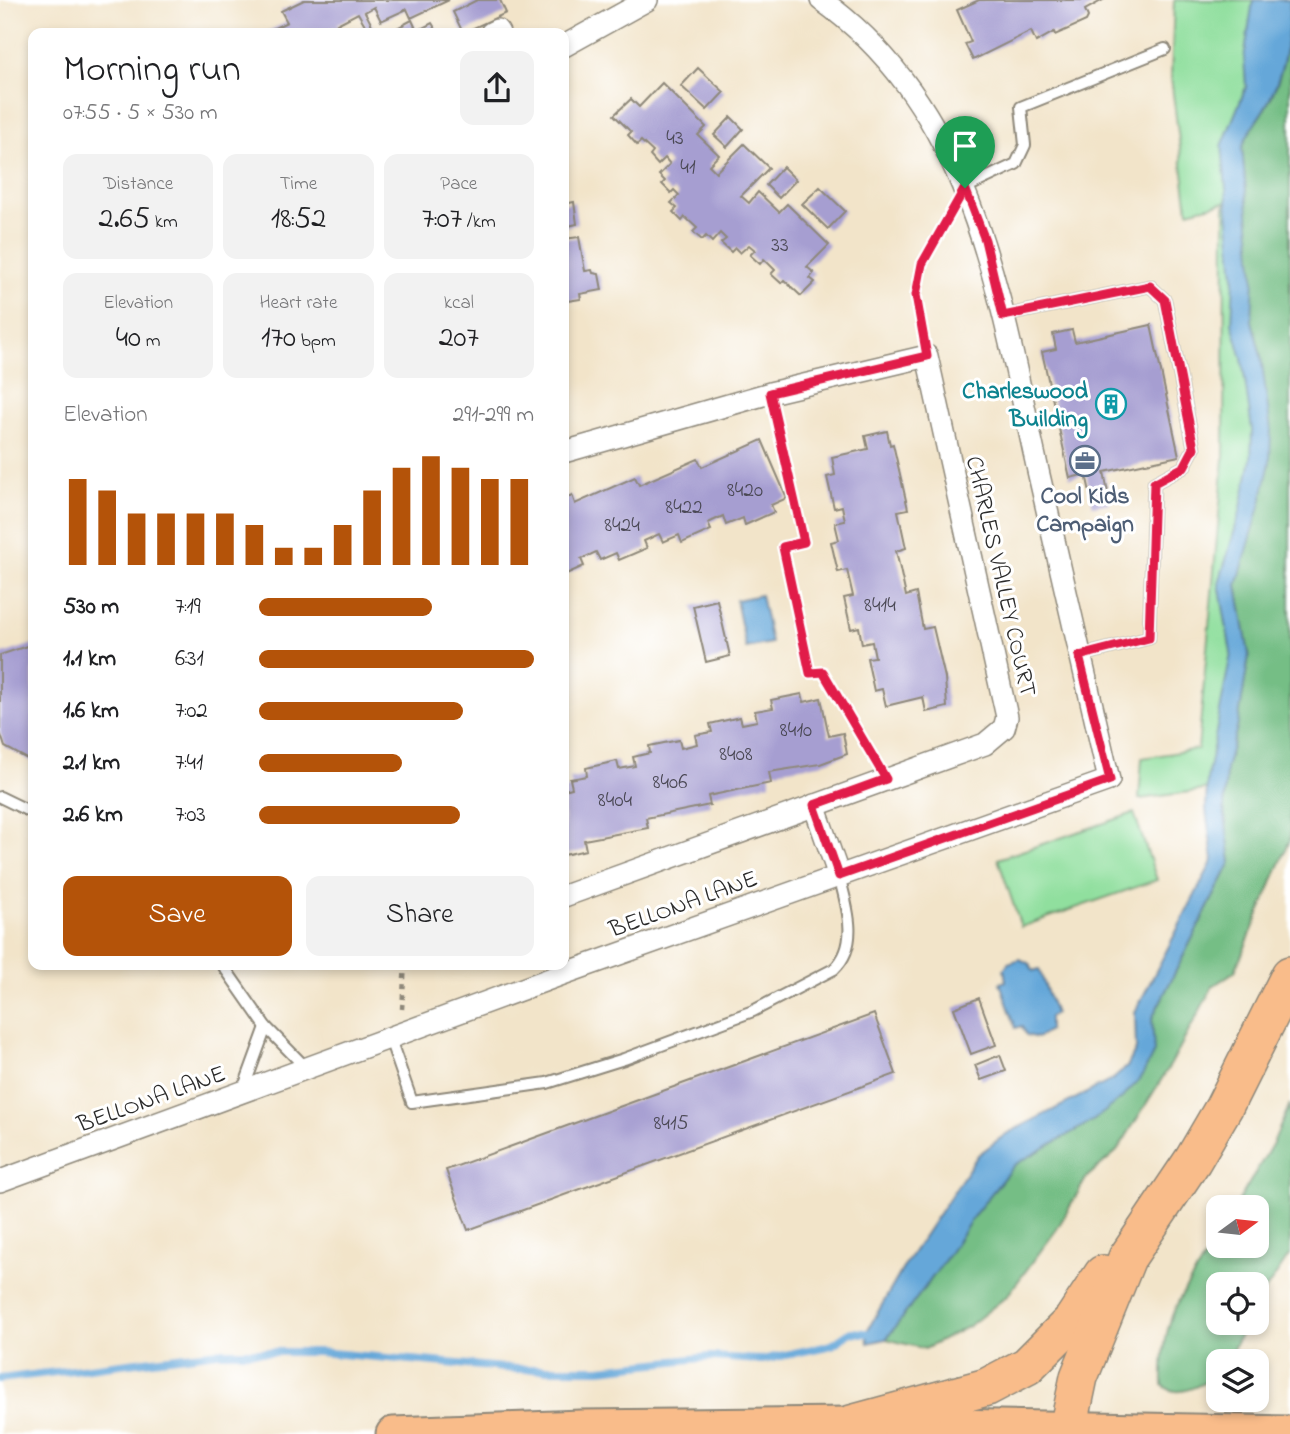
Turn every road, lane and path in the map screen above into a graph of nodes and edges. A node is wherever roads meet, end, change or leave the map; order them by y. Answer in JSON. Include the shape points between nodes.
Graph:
{"nodes":[{"id":1,"x":647,"y":0,"type":"edge"},
{"id":2,"x":821,"y":0,"type":"edge"},
{"id":3,"x":569,"y":43,"type":"edge"},
{"id":4,"x":1165,"y":49,"type":"dead end"},
{"id":5,"x":965,"y":188,"type":"junction"},
{"id":6,"x":1003,"y":316,"type":"junction"},
{"id":7,"x":927,"y":356,"type":"junction"},
{"id":8,"x":770,"y":393,"type":"junction"},
{"id":9,"x":569,"y":451,"type":"edge"},
{"id":10,"x":1079,"y":656,"type":"junction"},
{"id":11,"x":886,"y":779,"type":"junction"},
{"id":12,"x":0,"y":797,"type":"edge"},
{"id":13,"x":814,"y":805,"type":"junction"},
{"id":14,"x":28,"y":811,"type":"edge"},
{"id":15,"x":839,"y":876,"type":"junction"},
{"id":16,"x":569,"y":894,"type":"edge"},
{"id":17,"x":226,"y":970,"type":"edge"},
{"id":18,"x":404,"y":970,"type":"edge"},
{"id":19,"x":1290,"y":975,"type":"edge"},
{"id":20,"x":266,"y":1027,"type":"junction"},
{"id":21,"x":395,"y":1037,"type":"junction"},
{"id":22,"x":307,"y":1069,"type":"junction"},
{"id":23,"x":242,"y":1093,"type":"junction"},
{"id":24,"x":0,"y":1181,"type":"edge"},
{"id":25,"x":1127,"y":1258,"type":"junction"},
{"id":26,"x":851,"y":1424,"type":"junction"},
{"id":27,"x":1067,"y":1432,"type":"edge"},
{"id":28,"x":1222,"y":1432,"type":"edge"},
{"id":29,"x":1290,"y":1433,"type":"edge"},
{"id":30,"x":393,"y":1434,"type":"edge"}],
"edges":[{"from":1,"to":3,"type":"street"},
{"from":2,"to":5,"type":"street","via":[[888,62],[949,150]]},
{"from":4,"to":5,"type":"lane","via":[[1021,107],[1025,145],[1016,164]]},
{"from":5,"to":6,"type":"street","via":[[985,240]]},
{"from":5,"to":7,"type":"path","via":[[922,264],[916,295]]},
{"from":6,"to":10,"type":"street"},
{"from":6,"to":10,"type":"lane","via":[[1150,286],[1165,300],[1194,448],[1184,467],[1154,483],[1149,638]]},
{"from":7,"to":8,"type":"street"},
{"from":7,"to":11,"type":"street","name":"CHARLES VALLEY COURT","via":[[1007,717],[1004,728],[985,744]]},
{"from":8,"to":9,"type":"street"},
{"from":8,"to":11,"type":"path","via":[[804,542],[783,547],[810,673],[823,672]]},
{"from":10,"to":15,"type":"street","name":"BELLONA LANE","via":[[1110,780]]},
{"from":11,"to":13,"type":"street","name":"CHARLES VALLEY COURT"},
{"from":12,"to":14,"type":"lane"},
{"from":13,"to":15,"type":"street"},
{"from":13,"to":16,"type":"street","name":"CHARLES VALLEY COURT"},
{"from":15,"to":21,"type":"street","name":"BELLONA LANE"},
{"from":15,"to":21,"type":"lane","via":[[850,932],[844,960],[834,969],[753,1011],[624,1059],[547,1083],[412,1102]]},
{"from":17,"to":20,"type":"lane"},
{"from":18,"to":21,"type":"path"},
{"from":19,"to":25,"type":"highway","via":[[1224,1107]]},
{"from":20,"to":22,"type":"lane"},
{"from":20,"to":23,"type":"lane"},
{"from":21,"to":22,"type":"street","name":"BELLONA LANE"},
{"from":22,"to":23,"type":"street","name":"BELLONA LANE"},
{"from":23,"to":24,"type":"street","name":"BELLONA LANE"},
{"from":25,"to":26,"type":"highway","via":[[1102,1274],[1072,1321],[1027,1366],[987,1387]]},
{"from":25,"to":27,"type":"highway","via":[[1079,1377]]},
{"from":26,"to":27,"type":"main road"},
{"from":26,"to":30,"type":"main road"},
{"from":27,"to":28,"type":"main road"},
{"from":28,"to":29,"type":"main road"}]}
